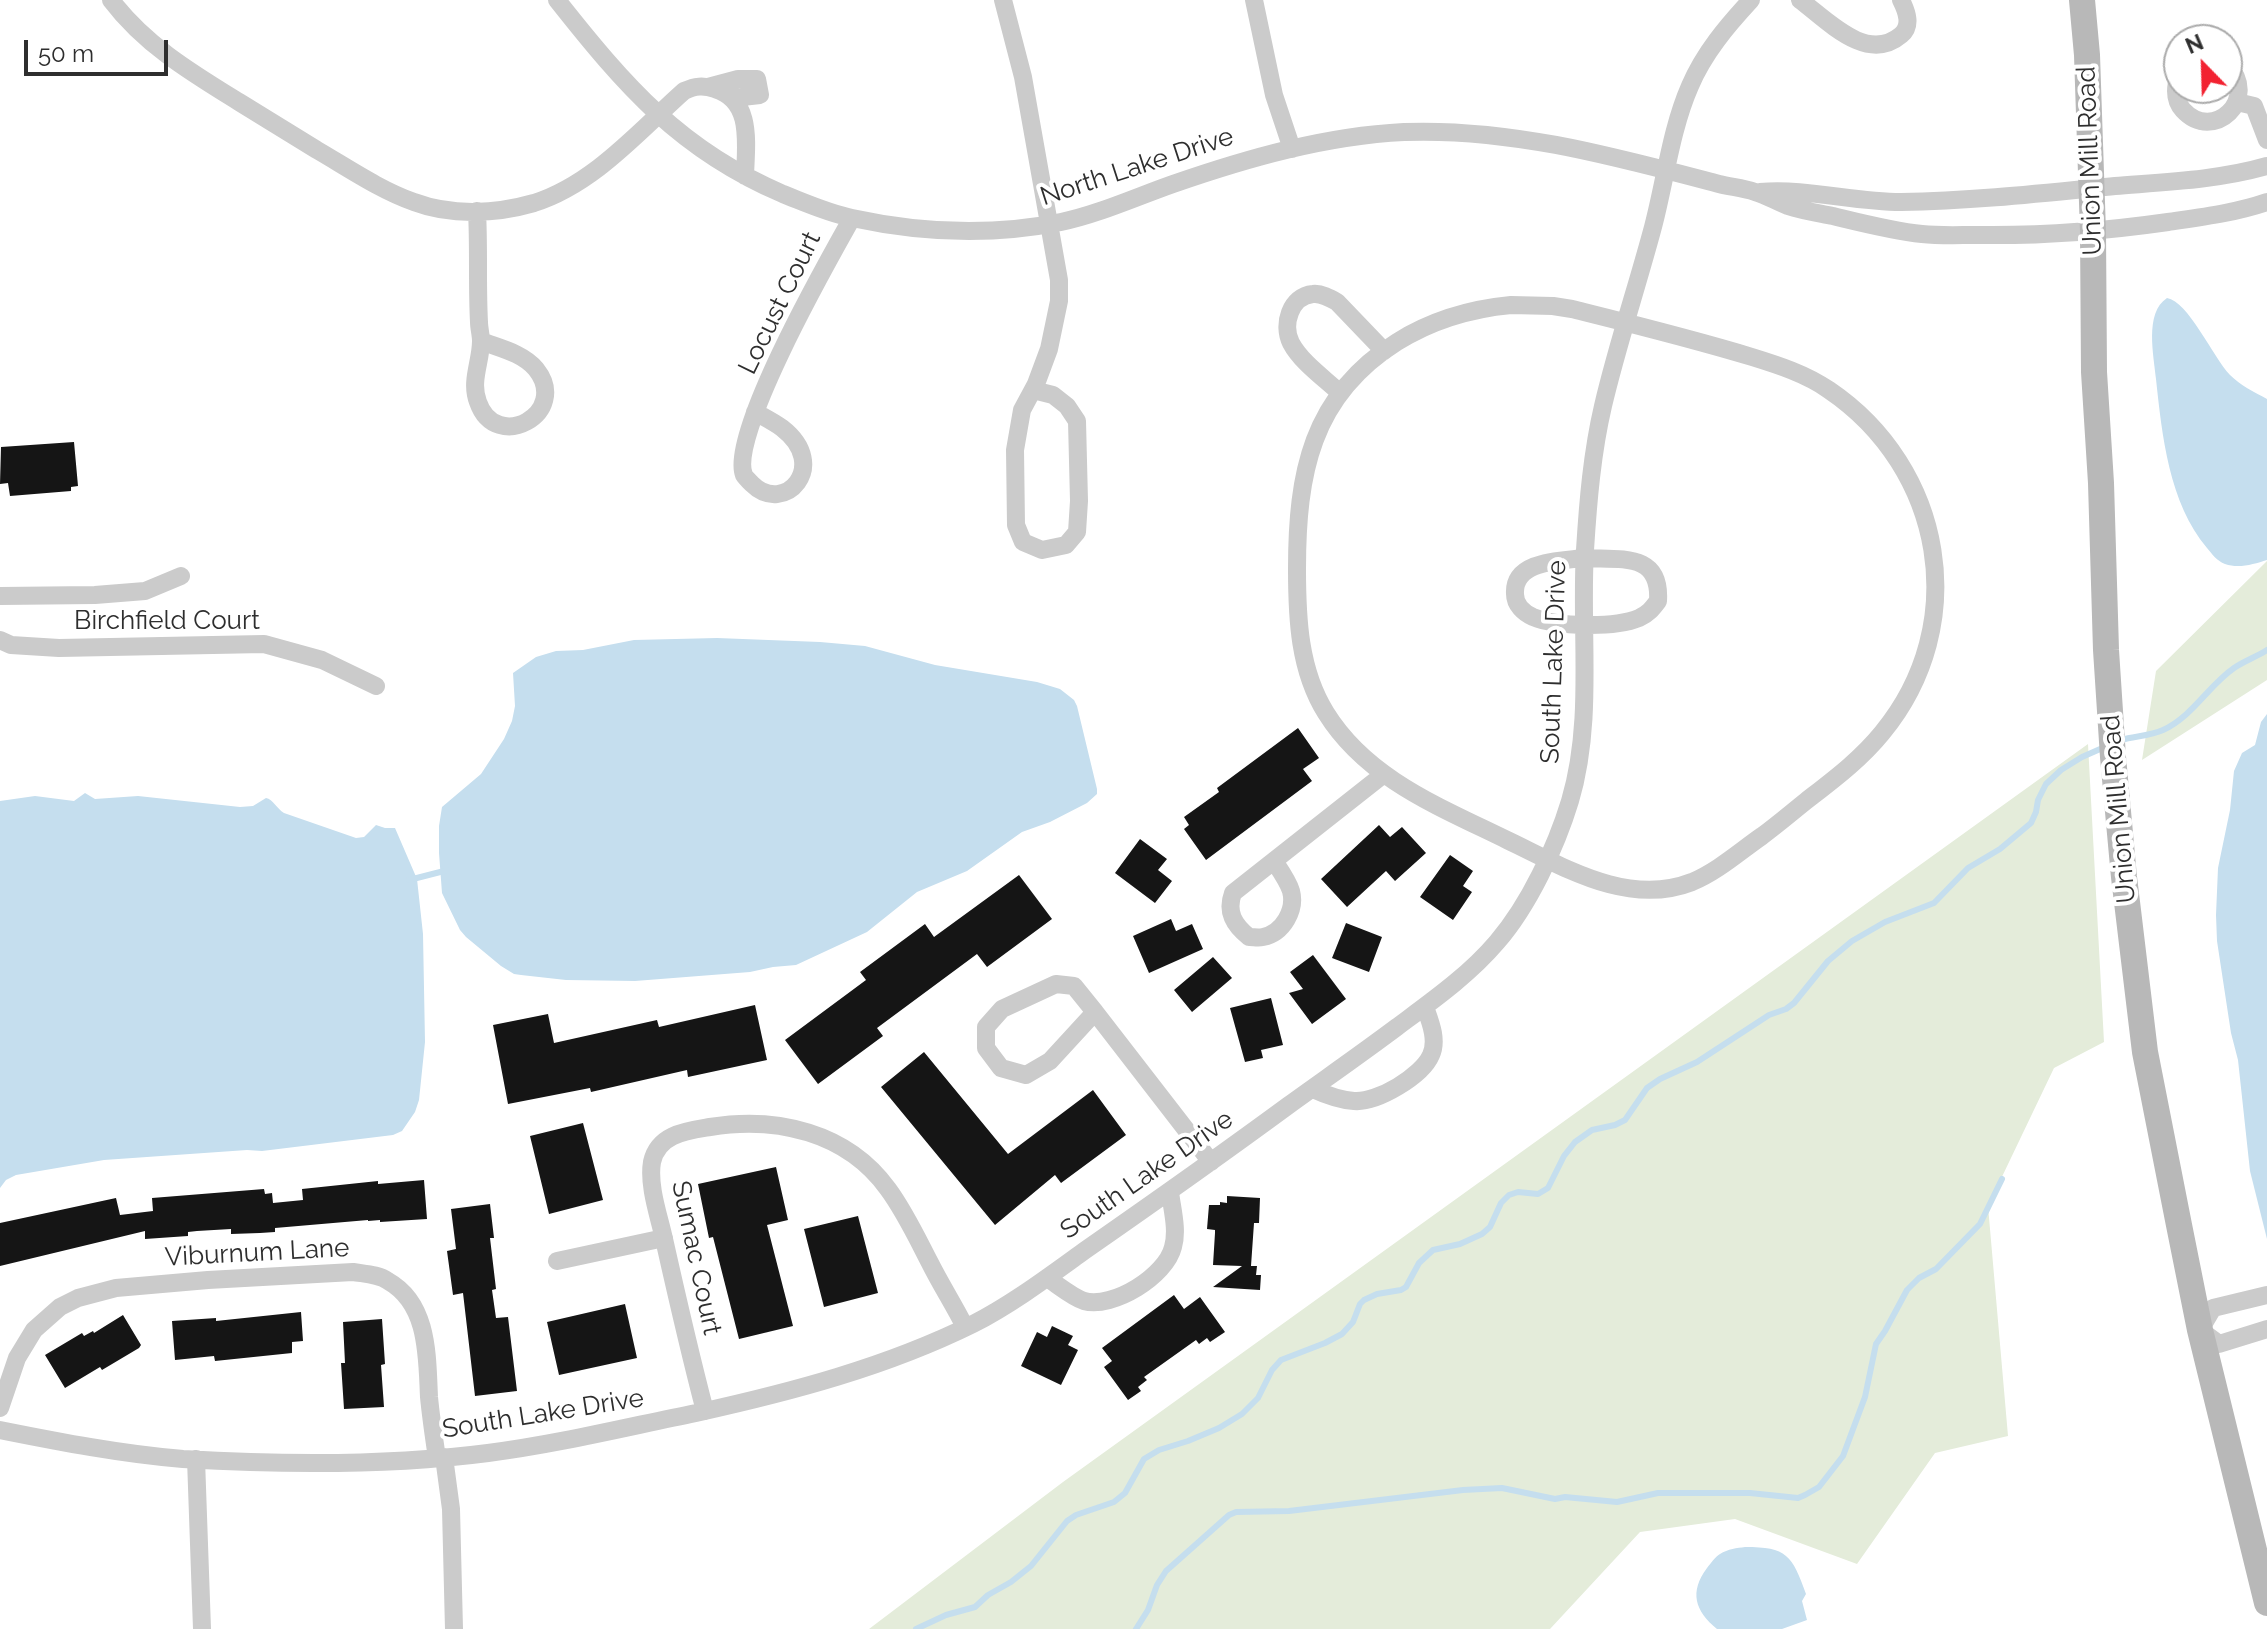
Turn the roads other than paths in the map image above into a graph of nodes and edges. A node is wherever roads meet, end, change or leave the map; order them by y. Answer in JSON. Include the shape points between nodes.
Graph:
{"nodes":[{"id":1,"x":111,"y":0,"type":"edge"},
{"id":2,"x":557,"y":0,"type":"edge"},
{"id":3,"x":1003,"y":0,"type":"edge"},
{"id":4,"x":1254,"y":0,"type":"edge"},
{"id":5,"x":1751,"y":0,"type":"edge"},
{"id":6,"x":1800,"y":0,"type":"edge"},
{"id":7,"x":1901,"y":0,"type":"edge"},
{"id":8,"x":2082,"y":0,"type":"edge"},
{"id":9,"x":708,"y":87,"type":"junction"},
{"id":10,"x":733,"y":98,"type":"junction"},
{"id":11,"x":2253,"y":101,"type":"edge"},
{"id":12,"x":2179,"y":104,"type":"edge"},
{"id":13,"x":658,"y":114,"type":"junction"},
{"id":14,"x":2267,"y":140,"type":"edge"},
{"id":15,"x":1292,"y":149,"type":"junction"},
{"id":16,"x":2267,"y":166,"type":"edge"},
{"id":17,"x":1667,"y":170,"type":"junction"},
{"id":18,"x":745,"y":176,"type":"junction"},
{"id":19,"x":2092,"y":189,"type":"junction"},
{"id":20,"x":1757,"y":192,"type":"junction"},
{"id":21,"x":2267,"y":202,"type":"edge"},
{"id":22,"x":477,"y":211,"type":"junction"},
{"id":23,"x":852,"y":218,"type":"junction"},
{"id":24,"x":1050,"y":223,"type":"junction"},
{"id":25,"x":2093,"y":232,"type":"junction"},
{"id":26,"x":1625,"y":322,"type":"junction"},
{"id":27,"x":481,"y":341,"type":"junction"},
{"id":28,"x":1384,"y":351,"type":"junction"},
{"id":29,"x":1033,"y":390,"type":"junction"},
{"id":30,"x":1340,"y":393,"type":"junction"},
{"id":31,"x":755,"y":412,"type":"dead end"},
{"id":32,"x":1584,"y":558,"type":"junction"},
{"id":33,"x":181,"y":576,"type":"dead end"},
{"id":34,"x":0,"y":596,"type":"edge"},
{"id":35,"x":1584,"y":624,"type":"junction"},
{"id":36,"x":0,"y":640,"type":"edge"},
{"id":37,"x":376,"y":686,"type":"dead end"},
{"id":38,"x":1384,"y":774,"type":"junction"},
{"id":39,"x":1547,"y":859,"type":"junction"},
{"id":40,"x":1274,"y":861,"type":"dead end"},
{"id":41,"x":1425,"y":1007,"type":"junction"},
{"id":42,"x":1095,"y":1012,"type":"junction"},
{"id":43,"x":1313,"y":1089,"type":"junction"},
{"id":44,"x":1211,"y":1162,"type":"junction"},
{"id":45,"x":1170,"y":1192,"type":"junction"},
{"id":46,"x":664,"y":1238,"type":"junction"},
{"id":47,"x":557,"y":1261,"type":"dead end"},
{"id":48,"x":1047,"y":1278,"type":"junction"},
{"id":49,"x":2267,"y":1295,"type":"edge"},
{"id":50,"x":965,"y":1327,"type":"junction"},
{"id":51,"x":2267,"y":1329,"type":"edge"},
{"id":52,"x":2200,"y":1330,"type":"junction"},
{"id":53,"x":0,"y":1408,"type":"edge"},
{"id":54,"x":705,"y":1411,"type":"junction"},
{"id":55,"x":0,"y":1430,"type":"edge"},
{"id":56,"x":441,"y":1458,"type":"junction"},
{"id":57,"x":196,"y":1459,"type":"junction"},
{"id":58,"x":2267,"y":1603,"type":"edge"},
{"id":59,"x":202,"y":1629,"type":"edge"},
{"id":60,"x":454,"y":1629,"type":"edge"}],
"edges":[{"from":1,"to":22,"type":"street","via":[[143,37],[188,71],[343,165],[414,202]]},
{"from":2,"to":13,"type":"street","name":"North Lake Drive"},
{"from":3,"to":24,"type":"street"},
{"from":4,"to":15,"type":"street","via":[[1274,95]]},
{"from":5,"to":17,"type":"street","name":"South Lake Drive","via":[[1717,39],[1690,85]]},
{"from":6,"to":7,"type":"street","via":[[1869,45],[1889,42],[1906,30]]},
{"from":8,"to":19,"type":"street","name":"Union Mill Road"},
{"from":9,"to":10,"type":"street"},
{"from":9,"to":10,"type":"street","via":[[757,79],[760,95]]},
{"from":9,"to":13,"type":"street","via":[[684,91]]},
{"from":10,"to":18,"type":"street","via":[[745,124]]},
{"from":11,"to":12,"type":"street","via":[[2204,121]]},
{"from":11,"to":14,"type":"street"},
{"from":13,"to":18,"type":"street","name":"North Lake Drive"},
{"from":13,"to":22,"type":"street","via":[[600,167],[558,192],[522,205]]},
{"from":15,"to":17,"type":"street","name":"North Lake Drive","via":[[1401,132],[1483,134]]},
{"from":15,"to":24,"type":"street","name":"North Lake Drive"},
{"from":16,"to":19,"type":"street","name":"North Lake Drive"},
{"from":17,"to":20,"type":"street","name":"North Lake Drive"},
{"from":17,"to":26,"type":"street","name":"South Lake Drive"},
{"from":18,"to":23,"type":"street","name":"North Lake Drive"},
{"from":19,"to":20,"type":"street","name":"North Lake Drive","via":[[1900,202],[1786,190]]},
{"from":19,"to":25,"type":"street","name":"Union Mill Road"},
{"from":20,"to":25,"type":"street","name":"North Lake Drive","via":[[1786,205],[1921,234]]},
{"from":21,"to":25,"type":"street","name":"North Lake Drive"},
{"from":22,"to":27,"type":"street"},
{"from":23,"to":24,"type":"street","name":"North Lake Drive","via":[[946,231]]},
{"from":23,"to":31,"type":"street","name":"Locust Court","via":[[790,332]]},
{"from":24,"to":29,"type":"street","via":[[1059,301]]},
{"from":25,"to":52,"type":"street","name":"Union Mill Road","via":[[2094,372],[2111,730],[2123,862],[2145,1052]]},
{"from":26,"to":28,"type":"street","via":[[1553,306],[1487,307],[1437,321]]},
{"from":26,"to":32,"type":"street","name":"South Lake Drive","via":[[1602,408]]},
{"from":26,"to":39,"type":"street","via":[[1777,364],[1826,387],[1869,422],[1902,464],[1930,535],[1936,586],[1931,638],[1913,686],[1865,752],[1713,871],[1692,882],[1648,891],[1606,883]]},
{"from":27,"to":27,"type":"street","via":[[478,402],[487,417],[503,426],[521,426],[536,417],[545,386],[522,358]]},
{"from":28,"to":30,"type":"street"},
{"from":28,"to":30,"type":"street","via":[[1337,302],[1314,294],[1302,297],[1287,320],[1292,347]]},
{"from":29,"to":29,"type":"street","via":[[1022,410],[1015,450],[1016,525],[1023,542],[1042,550],[1066,545],[1077,532],[1077,421],[1053,395]]},
{"from":30,"to":38,"type":"street","via":[[1319,430],[1302,485],[1300,635],[1313,689],[1325,712],[1356,752]]},
{"from":32,"to":35,"type":"street","name":"South Lake Drive"},
{"from":32,"to":35,"type":"street","via":[[1530,567],[1515,586],[1514,599],[1532,616]]},
{"from":32,"to":35,"type":"street","via":[[1639,562],[1656,577],[1658,589],[1658,601],[1638,619]]},
{"from":33,"to":34,"type":"street","via":[[145,591]]},
{"from":35,"to":39,"type":"street","name":"South Lake Drive","via":[[1580,752],[1573,793]]},
{"from":36,"to":37,"type":"street","name":"Birchfield Court","via":[[59,648],[264,644],[322,660]]},
{"from":38,"to":39,"type":"street","via":[[1440,808]]},
{"from":38,"to":40,"type":"street"},
{"from":39,"to":41,"type":"street","name":"South Lake Drive","via":[[1497,942]]},
{"from":41,"to":43,"type":"street","name":"South Lake Drive"},
{"from":41,"to":43,"type":"street","via":[[1434,1043],[1431,1056],[1407,1080],[1374,1099],[1357,1102]]},
{"from":42,"to":42,"type":"street","via":[[1074,986],[1056,984],[1002,1009],[986,1027],[986,1048],[1001,1068],[1026,1075],[1050,1061]]},
{"from":42,"to":44,"type":"street"},
{"from":43,"to":44,"type":"street","name":"South Lake Drive"},
{"from":44,"to":45,"type":"street","name":"South Lake Drive"},
{"from":45,"to":48,"type":"street","name":"South Lake Drive"},
{"from":45,"to":48,"type":"street","via":[[1173,1248],[1152,1277],[1119,1298],[1101,1302],[1083,1300]]},
{"from":46,"to":47,"type":"street"},
{"from":46,"to":50,"type":"street","name":"Sumac Court","via":[[651,1174],[652,1159],[670,1136],[763,1123],[803,1130],[858,1156],[887,1188]]},
{"from":46,"to":54,"type":"street","name":"Sumac Court"},
{"from":48,"to":50,"type":"street","name":"South Lake Drive"},
{"from":49,"to":52,"type":"street","via":[[2213,1308]]},
{"from":50,"to":54,"type":"street","name":"South Lake Drive","via":[[858,1371]]},
{"from":51,"to":52,"type":"street","via":[[2219,1344]]},
{"from":52,"to":58,"type":"street","name":"Union Mill Road"},
{"from":53,"to":56,"type":"street","name":"Viburnum Lane","via":[[17,1358],[34,1330],[78,1298],[125,1287],[353,1272],[388,1280],[419,1317]]},
{"from":54,"to":56,"type":"street","name":"South Lake Drive"},
{"from":55,"to":57,"type":"street","name":"South Lake Drive"},
{"from":56,"to":57,"type":"street","name":"South Lake Drive","via":[[314,1463]]},
{"from":56,"to":60,"type":"street","name":"Viburnum Lane","via":[[451,1509]]},
{"from":57,"to":59,"type":"street"}]}
